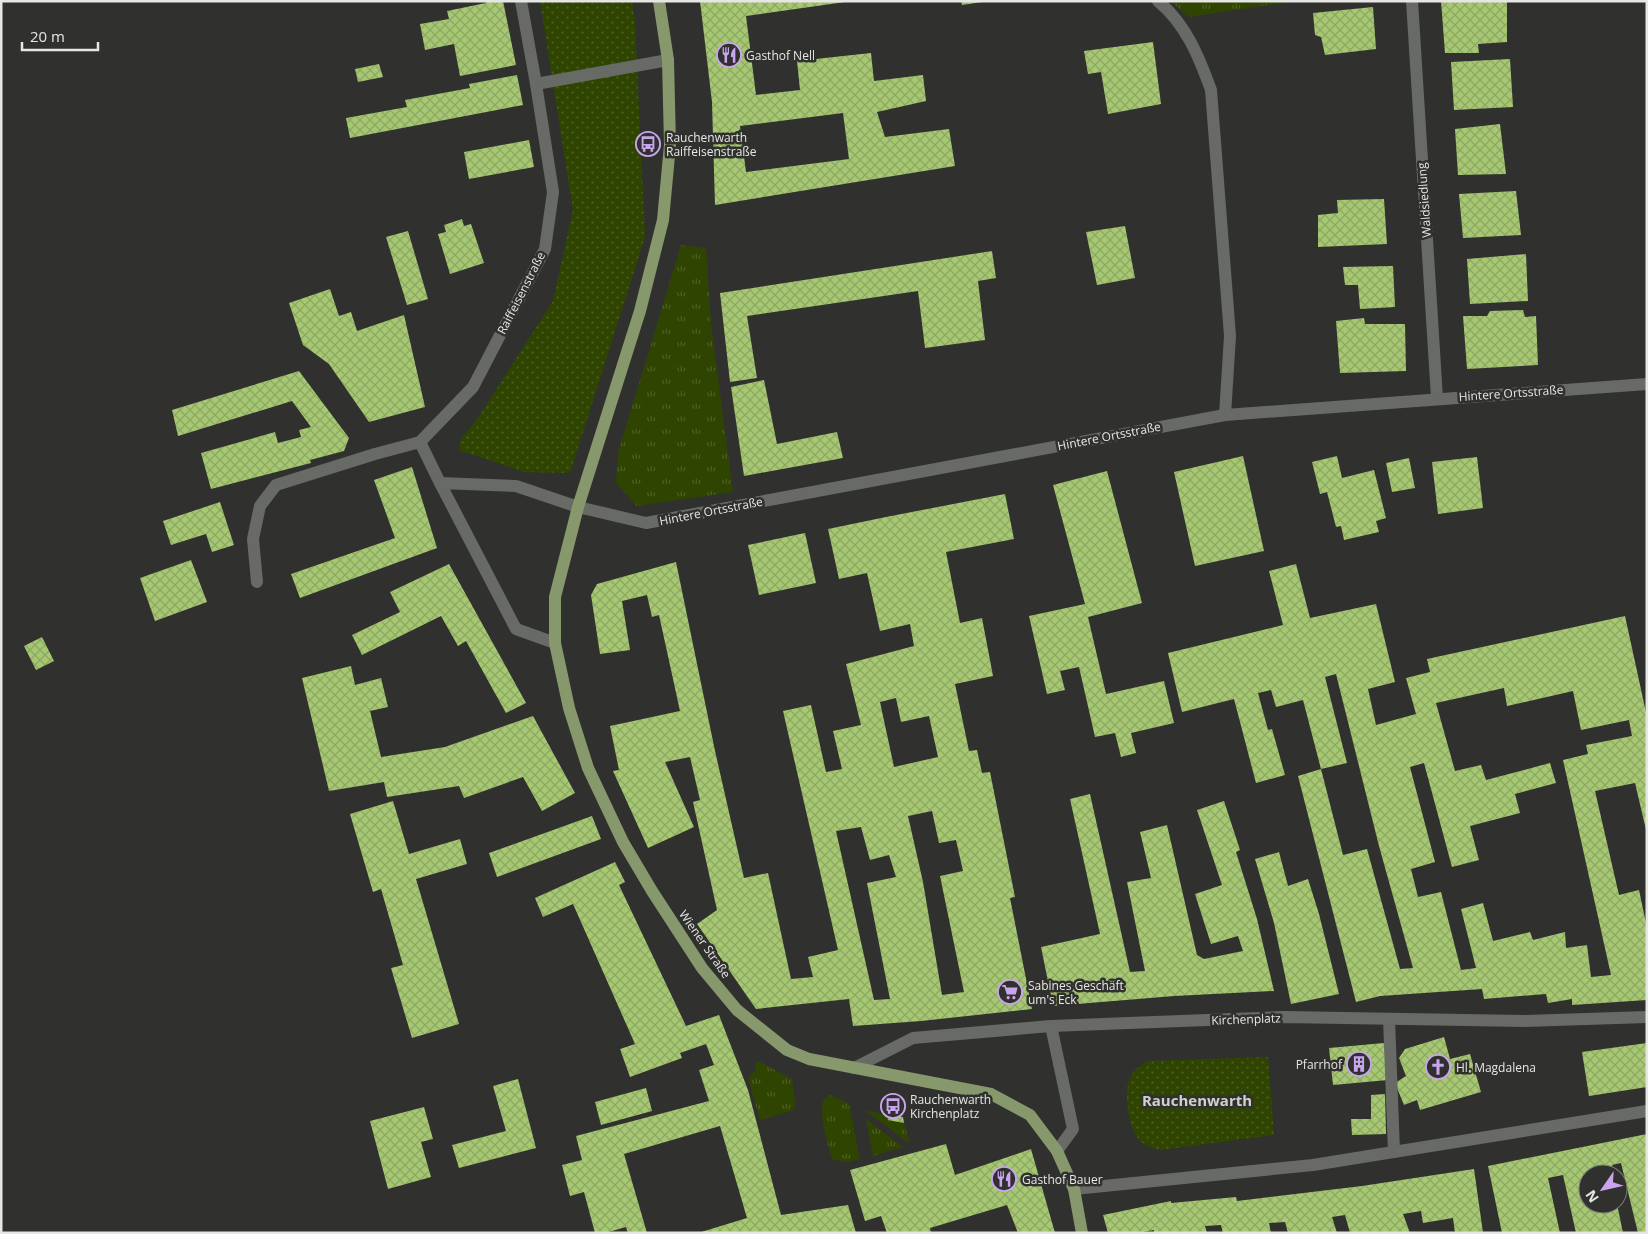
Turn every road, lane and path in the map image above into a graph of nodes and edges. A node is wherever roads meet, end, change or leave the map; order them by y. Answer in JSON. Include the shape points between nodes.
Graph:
{"nodes":[{"id":1,"x":521,"y":1,"type":"edge"},
{"id":2,"x":659,"y":1,"type":"edge"},
{"id":3,"x":1158,"y":1,"type":"edge"},
{"id":4,"x":1412,"y":1,"type":"edge"},
{"id":5,"x":668,"y":60,"type":"junction"},
{"id":6,"x":536,"y":84,"type":"junction"},
{"id":7,"x":1647,"y":384,"type":"edge"},
{"id":8,"x":1437,"y":398,"type":"junction"},
{"id":9,"x":1225,"y":415,"type":"junction"},
{"id":10,"x":420,"y":442,"type":"junction"},
{"id":11,"x":440,"y":483,"type":"junction"},
{"id":12,"x":578,"y":507,"type":"junction"},
{"id":13,"x":257,"y":582,"type":"dead end"},
{"id":14,"x":555,"y":643,"type":"junction"},
{"id":15,"x":1647,"y":1017,"type":"edge"},
{"id":16,"x":1389,"y":1019,"type":"junction"},
{"id":17,"x":1051,"y":1026,"type":"junction"},
{"id":18,"x":854,"y":1068,"type":"junction"},
{"id":19,"x":1647,"y":1111,"type":"edge"},
{"id":20,"x":1057,"y":1151,"type":"junction"},
{"id":21,"x":1394,"y":1152,"type":"junction"},
{"id":22,"x":1074,"y":1189,"type":"junction"},
{"id":23,"x":1082,"y":1233,"type":"edge"}],
"edges":[{"from":1,"to":6,"type":"street","name":"Raiffeisenstraße"},
{"from":2,"to":5,"type":"main road","name":"Wiener Straße"},
{"from":3,"to":9,"type":"street","via":[[1171,12],[1197,52],[1211,90],[1230,336]]},
{"from":4,"to":8,"type":"street","name":"Waldsiedlung"},
{"from":5,"to":6,"type":"street"},
{"from":5,"to":12,"type":"main road","name":"Wiener Straße","via":[[670,145],[662,220],[640,310]]},
{"from":6,"to":10,"type":"street","name":"Raiffeisenstraße","via":[[553,192],[544,249],[473,387]]},
{"from":7,"to":8,"type":"street","name":"Hintere Ortsstraße"},
{"from":8,"to":9,"type":"street","name":"Hintere Ortsstraße"},
{"from":9,"to":12,"type":"street","name":"Hintere Ortsstraße","via":[[646,523]]},
{"from":10,"to":11,"type":"street"},
{"from":10,"to":13,"type":"street","via":[[276,485],[260,506],[253,539]]},
{"from":11,"to":12,"type":"street","name":"Hintere Ortsstraße","via":[[516,486]]},
{"from":11,"to":14,"type":"street","via":[[516,629]]},
{"from":12,"to":14,"type":"main road","name":"Wiener Straße","via":[[555,597]]},
{"from":14,"to":18,"type":"main road","name":"Wiener Straße","via":[[569,708],[588,768],[623,842],[702,968],[737,1010],[787,1050],[810,1059]]},
{"from":15,"to":16,"type":"street","name":"Kirchenplatz","via":[[1525,1021]]},
{"from":16,"to":17,"type":"street","name":"Kirchenplatz","via":[[1284,1018]]},
{"from":16,"to":21,"type":"street"},
{"from":17,"to":18,"type":"street","name":"Kirchenplatz","via":[[913,1038]]},
{"from":17,"to":20,"type":"street","via":[[1073,1129]]},
{"from":18,"to":20,"type":"main road","name":"Wiener Straße","via":[[991,1094],[1030,1115]]},
{"from":19,"to":21,"type":"street"},
{"from":20,"to":22,"type":"main road","name":"Wiener Straße"},
{"from":21,"to":22,"type":"street","via":[[1313,1165]]},
{"from":22,"to":23,"type":"main road","name":"Wiener Straße"}]}
